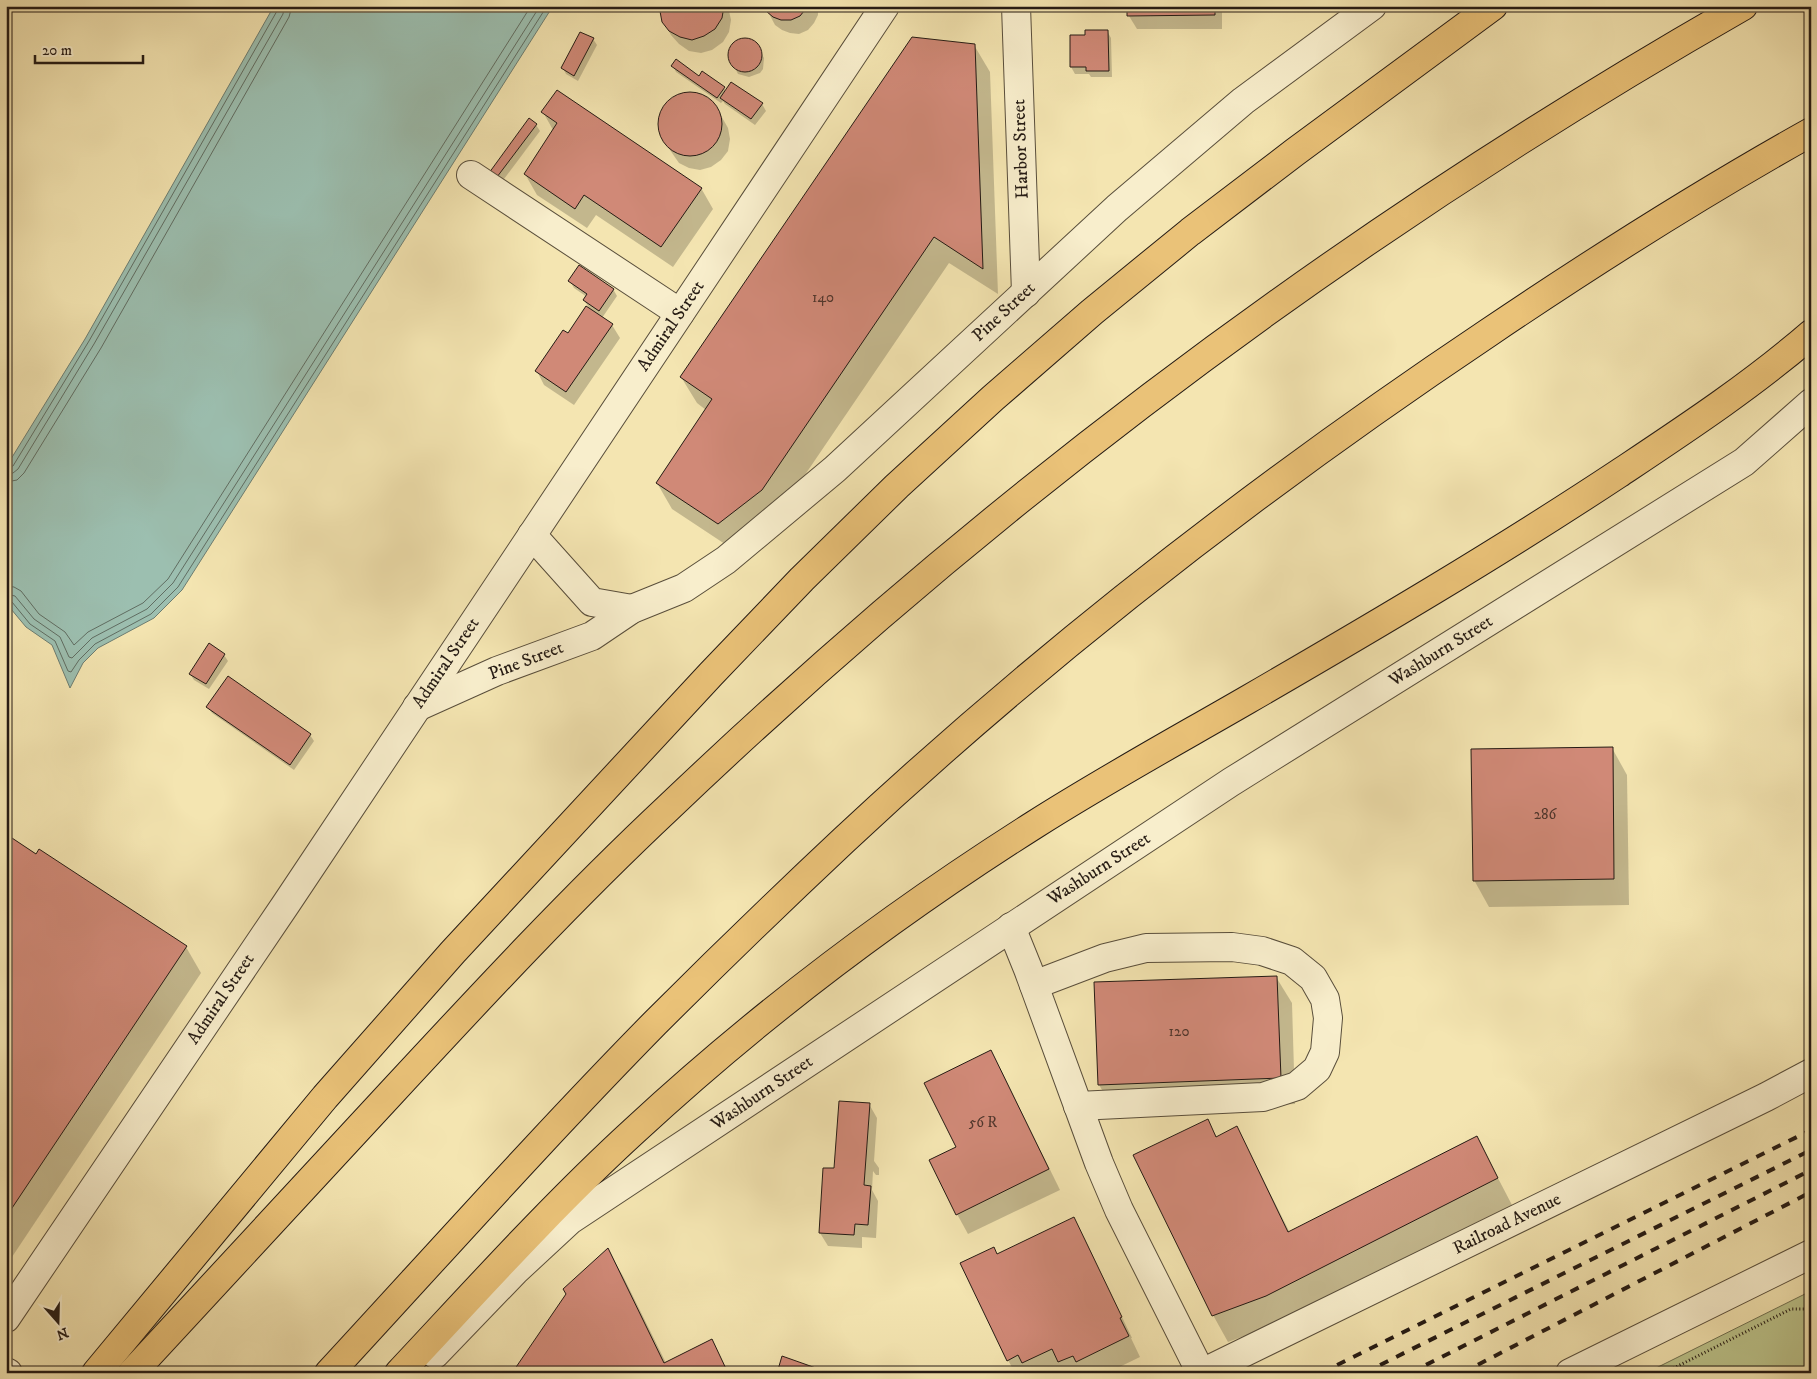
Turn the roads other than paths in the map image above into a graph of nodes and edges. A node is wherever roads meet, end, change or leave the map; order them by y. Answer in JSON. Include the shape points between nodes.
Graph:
{"nodes":[{"id":1,"x":885,"y":6,"type":"edge"},
{"id":2,"x":1016,"y":6,"type":"edge"},
{"id":3,"x":1372,"y":6,"type":"edge"},
{"id":4,"x":1493,"y":6,"type":"edge"},
{"id":5,"x":1743,"y":6,"type":"edge"},
{"id":6,"x":1811,"y":132,"type":"edge"},
{"id":7,"x":471,"y":175,"type":"dead end"},
{"id":8,"x":1026,"y":293,"type":"junction"},
{"id":9,"x":680,"y":313,"type":"junction"},
{"id":10,"x":1811,"y":334,"type":"edge"},
{"id":11,"x":1811,"y":403,"type":"edge"},
{"id":12,"x":532,"y":535,"type":"junction"},
{"id":13,"x":632,"y":610,"type":"junction"},
{"id":14,"x":417,"y":707,"type":"junction"},
{"id":15,"x":1011,"y":927,"type":"junction"},
{"id":16,"x":1034,"y":985,"type":"junction"},
{"id":17,"x":1811,"y":1072,"type":"edge"},
{"id":18,"x":1078,"y":1106,"type":"junction"},
{"id":19,"x":1811,"y":1254,"type":"edge"},
{"id":20,"x":6,"y":1318,"type":"edge"},
{"id":21,"x":96,"y":1373,"type":"edge"},
{"id":22,"x":132,"y":1373,"type":"edge"},
{"id":23,"x":328,"y":1373,"type":"edge"},
{"id":24,"x":400,"y":1373,"type":"edge"},
{"id":25,"x":416,"y":1373,"type":"edge"},
{"id":26,"x":1201,"y":1373,"type":"edge"},
{"id":27,"x":1570,"y":1373,"type":"edge"}],
"edges":[{"from":1,"to":9,"type":"street","name":"Admiral Street"},
{"from":2,"to":8,"type":"street","name":"Harbor Street"},
{"from":3,"to":8,"type":"street","name":"Pine Street","via":[[1243,101],[1116,208]]},
{"from":4,"to":21,"type":"highway","via":[[1190,232],[1092,312],[897,486],[711,674],[453,952],[325,1097]]},
{"from":5,"to":22,"type":"highway","via":[[1572,108],[1358,247],[1148,399],[918,584],[757,724],[574,900],[490,986]]},
{"from":6,"to":23,"type":"highway","via":[[1654,225],[1441,364],[1231,514],[1029,677],[852,832],[710,968],[564,1118]]},
{"from":7,"to":9,"type":"street"},
{"from":8,"to":13,"type":"street","name":"Pine Street","via":[[835,469],[726,560],[684,588]]},
{"from":9,"to":12,"type":"street","name":"Admiral Street"},
{"from":10,"to":24,"type":"highway","via":[[1734,394],[1521,537],[1036,824],[828,967],[765,1017],[633,1132],[569,1193]]},
{"from":11,"to":15,"type":"street","name":"Washburn Street","via":[[1744,462],[1231,782]]},
{"from":12,"to":13,"type":"street","via":[[592,602]]},
{"from":12,"to":14,"type":"street","name":"Admiral Street"},
{"from":13,"to":14,"type":"street","name":"Pine Street","via":[[592,636],[497,671]]},
{"from":14,"to":20,"type":"street","name":"Admiral Street"},
{"from":15,"to":16,"type":"street"},
{"from":15,"to":25,"type":"street","name":"Washburn Street","via":[[570,1220],[515,1271]]},
{"from":16,"to":18,"type":"street"},
{"from":16,"to":18,"type":"street","via":[[1105,958],[1146,948],[1232,947],[1262,951],[1292,961],[1313,978],[1325,999],[1328,1018],[1325,1052],[1317,1069],[1297,1086],[1254,1097]]},
{"from":17,"to":26,"type":"street","name":"Railroad Avenue","via":[[1766,1097]]},
{"from":18,"to":26,"type":"street","via":[[1119,1210]]},
{"from":19,"to":27,"type":"street"}]}
